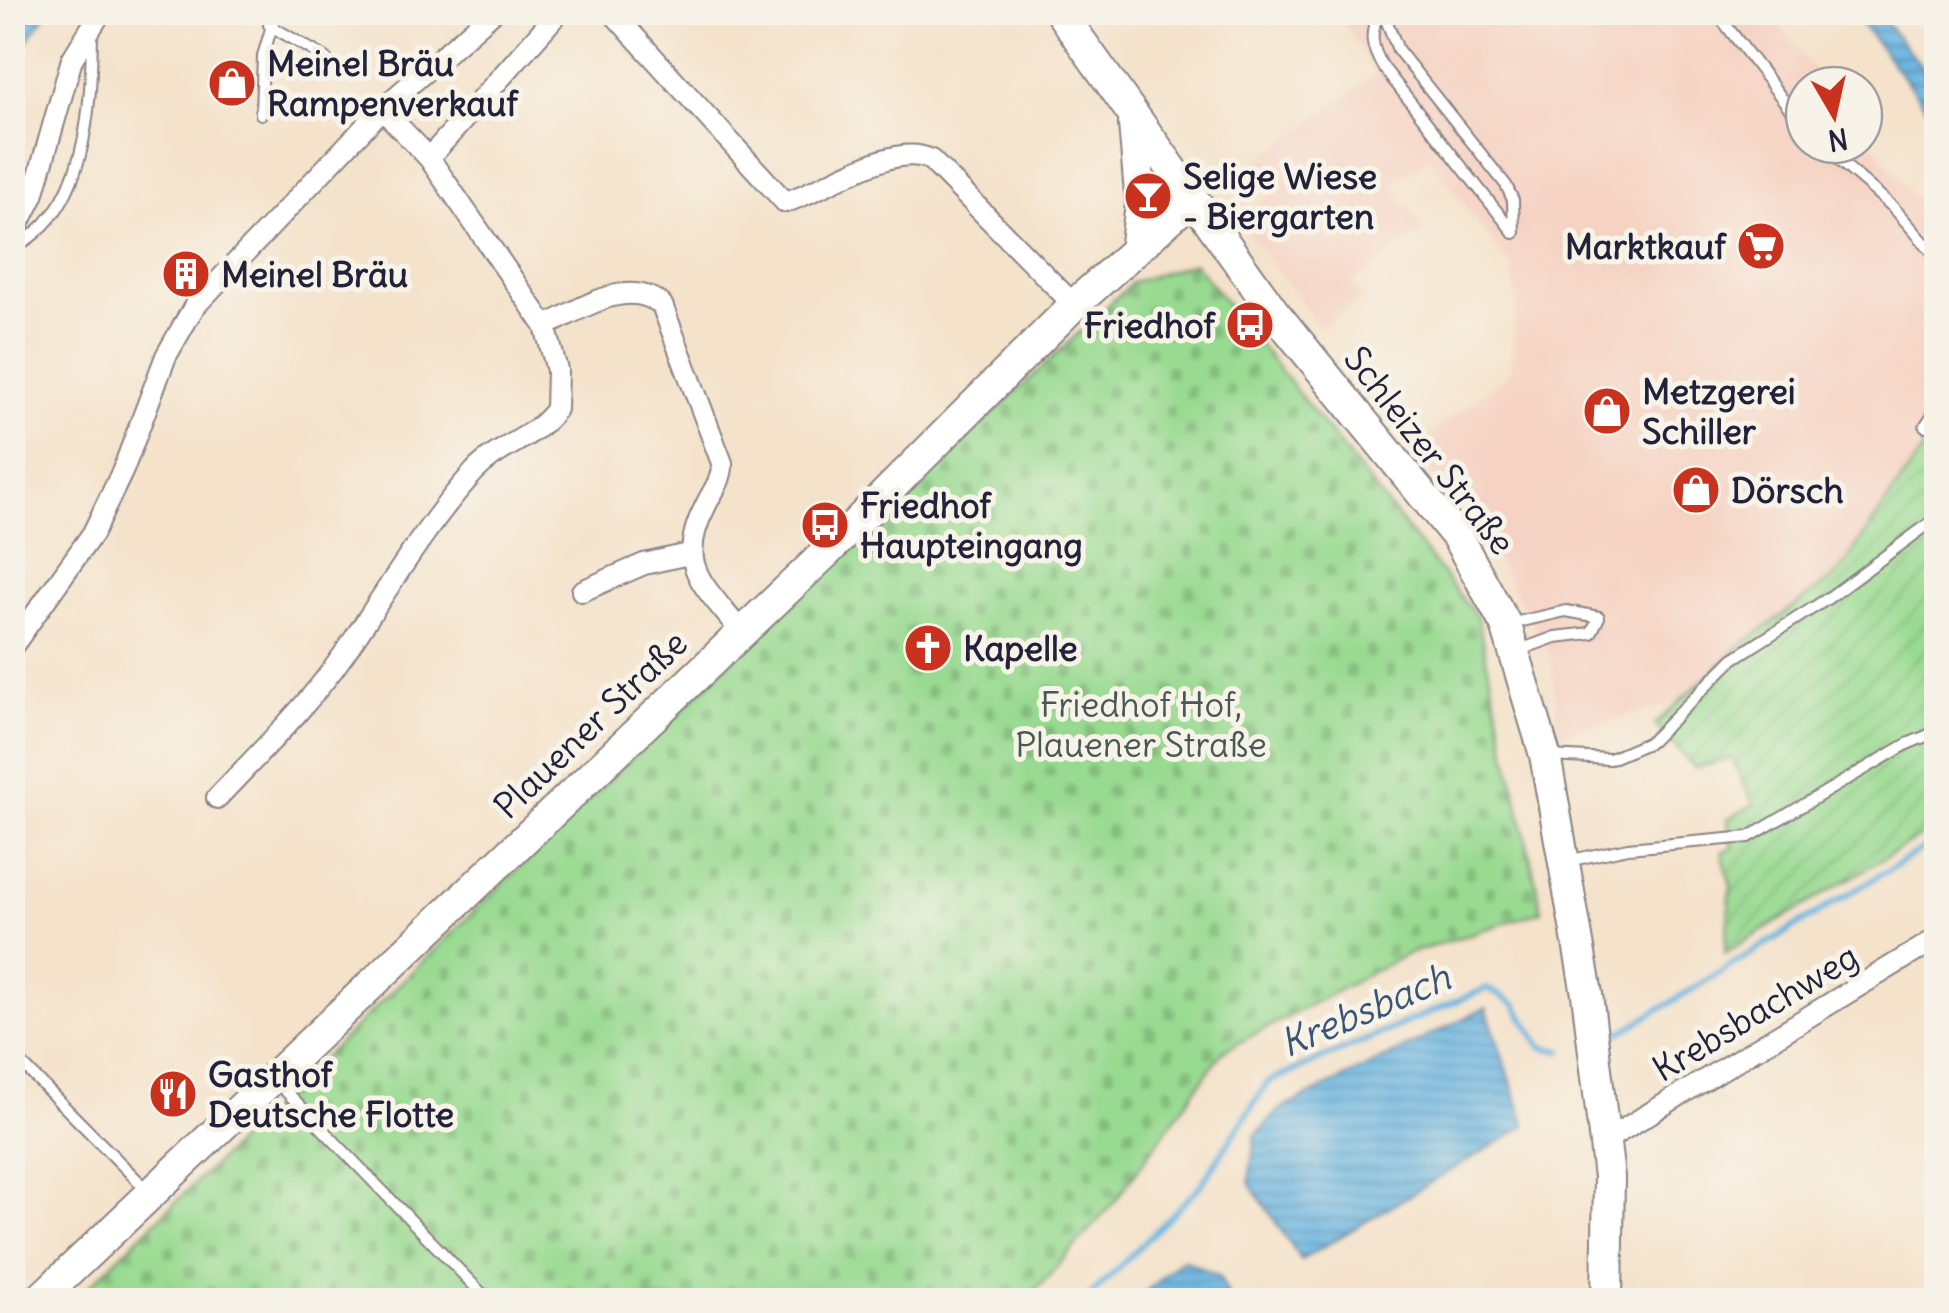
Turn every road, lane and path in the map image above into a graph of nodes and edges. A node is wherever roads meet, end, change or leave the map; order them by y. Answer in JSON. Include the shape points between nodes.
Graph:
{"nodes":[{"id":1,"x":276,"y":12,"type":"edge"},
{"id":2,"x":494,"y":12,"type":"edge"},
{"id":3,"x":559,"y":12,"type":"edge"},
{"id":4,"x":612,"y":12,"type":"edge"},
{"id":5,"x":1060,"y":12,"type":"edge"},
{"id":6,"x":1381,"y":12,"type":"edge"},
{"id":7,"x":1716,"y":12,"type":"edge"},
{"id":8,"x":96,"y":20,"type":"edge"},
{"id":9,"x":270,"y":25,"type":"junction"},
{"id":10,"x":326,"y":58,"type":"dead end"},
{"id":11,"x":1784,"y":101,"type":"edge"},
{"id":12,"x":382,"y":109,"type":"junction"},
{"id":13,"x":262,"y":114,"type":"dead end"},
{"id":14,"x":1133,"y":118,"type":"junction"},
{"id":15,"x":429,"y":158,"type":"junction"},
{"id":16,"x":1844,"y":165,"type":"edge"},
{"id":17,"x":1191,"y":200,"type":"junction"},
{"id":18,"x":12,"y":237,"type":"edge"},
{"id":19,"x":12,"y":248,"type":"edge"},
{"id":20,"x":1135,"y":250,"type":"junction"},
{"id":21,"x":1936,"y":256,"type":"edge"},
{"id":22,"x":1074,"y":305,"type":"junction"},
{"id":23,"x":545,"y":326,"type":"junction"},
{"id":24,"x":1936,"y":410,"type":"edge"},
{"id":25,"x":1925,"y":426,"type":"dead end"},
{"id":26,"x":1936,"y":514,"type":"edge"},
{"id":27,"x":689,"y":554,"type":"junction"},
{"id":28,"x":582,"y":592,"type":"dead end"},
{"id":29,"x":741,"y":632,"type":"junction"},
{"id":30,"x":1511,"y":638,"type":"junction"},
{"id":31,"x":12,"y":647,"type":"edge"},
{"id":32,"x":1936,"y":732,"type":"edge"},
{"id":33,"x":1545,"y":756,"type":"junction"},
{"id":34,"x":217,"y":798,"type":"dead end"},
{"id":35,"x":1563,"y":862,"type":"junction"},
{"id":36,"x":1936,"y":939,"type":"edge"},
{"id":37,"x":22,"y":1064,"type":"dead end"},
{"id":38,"x":272,"y":1078,"type":"junction"},
{"id":39,"x":1606,"y":1140,"type":"junction"},
{"id":40,"x":151,"y":1194,"type":"junction"},
{"id":41,"x":39,"y":1300,"type":"edge"},
{"id":42,"x":488,"y":1300,"type":"edge"},
{"id":43,"x":1607,"y":1300,"type":"edge"}],
"edges":[{"from":1,"to":9,"type":"lane"},
{"from":2,"to":12,"type":"street"},
{"from":3,"to":15,"type":"street"},
{"from":4,"to":22,"type":"street","via":[[785,202],[892,156],[920,154]]},
{"from":5,"to":14,"type":"main road","name":"Schleizer Straße"},
{"from":6,"to":6,"type":"lane","via":[[1398,50],[1506,185],[1514,232],[1372,49]]},
{"from":7,"to":11,"type":"lane"},
{"from":8,"to":18,"type":"street","via":[[72,59],[33,196]]},
{"from":8,"to":19,"type":"lane","via":[[91,90],[69,190],[54,220]]},
{"from":9,"to":10,"type":"lane"},
{"from":9,"to":13,"type":"lane"},
{"from":12,"to":15,"type":"street"},
{"from":12,"to":31,"type":"street","via":[[194,308],[166,356],[93,533]]},
{"from":14,"to":17,"type":"main road","name":"Schleizer Straße"},
{"from":14,"to":20,"type":"main road","via":[[1141,204]]},
{"from":15,"to":23,"type":"street"},
{"from":16,"to":21,"type":"lane"},
{"from":17,"to":20,"type":"main road","name":"Plauener Straße"},
{"from":17,"to":30,"type":"main road","name":"Schleizer Straße","via":[[1447,524],[1484,579]]},
{"from":20,"to":22,"type":"main road","name":"Plauener Straße"},
{"from":22,"to":29,"type":"main road","name":"Plauener Straße"},
{"from":23,"to":27,"type":"street","via":[[621,293],[639,292],[662,305],[722,463]]},
{"from":23,"to":34,"type":"street","via":[[557,370],[556,409],[533,434],[498,451],[474,473],[342,656]]},
{"from":24,"to":25,"type":"lane"},
{"from":26,"to":33,"type":"lane","via":[[1827,599],[1733,659],[1650,742],[1610,759]]},
{"from":27,"to":28,"type":"street","via":[[644,564]]},
{"from":27,"to":29,"type":"street"},
{"from":29,"to":38,"type":"main road","name":"Plauener Straße"},
{"from":30,"to":30,"type":"lane","via":[[1591,633],[1599,617],[1566,611]]},
{"from":30,"to":33,"type":"main road","name":"Schleizer Straße"},
{"from":32,"to":35,"type":"lane","via":[[1748,837],[1628,848]]},
{"from":33,"to":35,"type":"main road","name":"Schleizer Straße"},
{"from":35,"to":39,"type":"main road","name":"Schleizer Straße"},
{"from":36,"to":39,"type":"street","name":"Krebsbachweg"},
{"from":37,"to":40,"type":"lane"},
{"from":38,"to":40,"type":"main road","name":"Plauener Straße"},
{"from":38,"to":42,"type":"lane"},
{"from":39,"to":43,"type":"main road","name":"Schleizer Straße"},
{"from":40,"to":41,"type":"main road","name":"Plauener Straße"}]}
